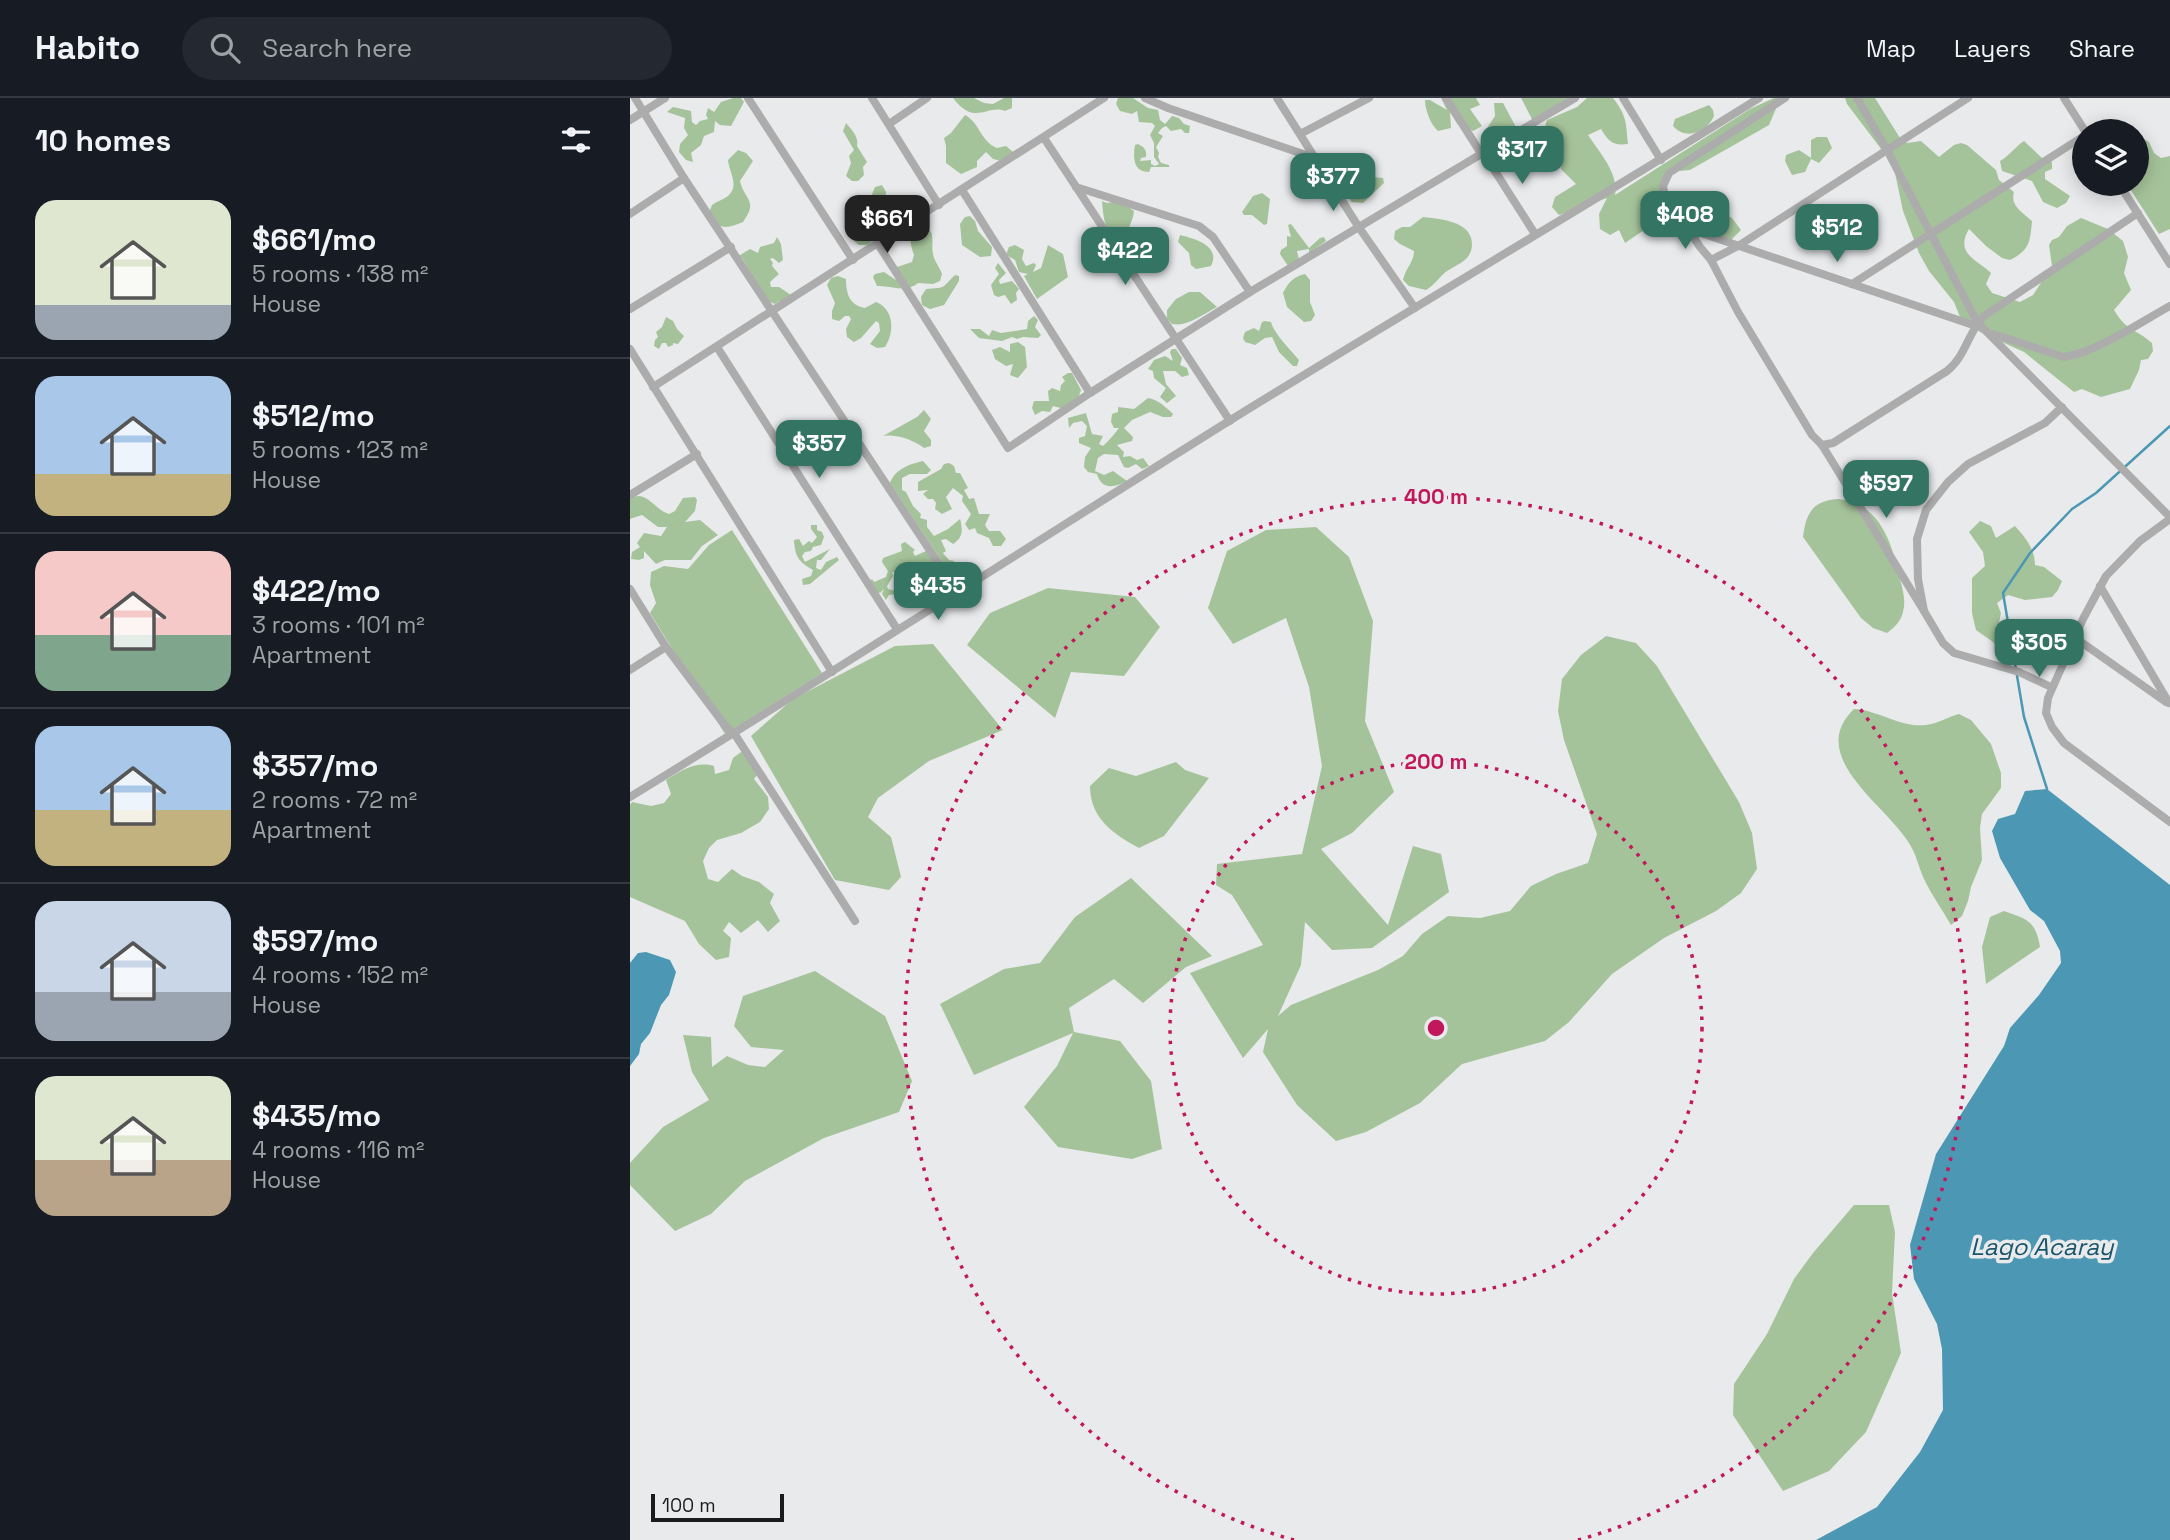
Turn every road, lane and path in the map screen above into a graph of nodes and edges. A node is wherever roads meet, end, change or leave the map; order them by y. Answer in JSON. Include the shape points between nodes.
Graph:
{"nodes":[{"id":1,"x":635,"y":98,"type":"edge"},
{"id":2,"x":665,"y":98,"type":"edge"},
{"id":3,"x":748,"y":98,"type":"edge"},
{"id":4,"x":872,"y":98,"type":"edge"},
{"id":5,"x":927,"y":98,"type":"edge"},
{"id":6,"x":1104,"y":98,"type":"edge"},
{"id":7,"x":1145,"y":98,"type":"edge"},
{"id":8,"x":1277,"y":98,"type":"edge"},
{"id":9,"x":1369,"y":98,"type":"edge"},
{"id":10,"x":1446,"y":98,"type":"edge"},
{"id":11,"x":1575,"y":98,"type":"edge"},
{"id":12,"x":1623,"y":98,"type":"edge"},
{"id":13,"x":1759,"y":98,"type":"edge"},
{"id":14,"x":1785,"y":98,"type":"edge"},
{"id":15,"x":1857,"y":98,"type":"edge"},
{"id":16,"x":1968,"y":98,"type":"edge"},
{"id":17,"x":2064,"y":98,"type":"edge"},
{"id":18,"x":644,"y":110,"type":"junction"},
{"id":19,"x":2076,"y":119,"type":"edge"},
{"id":20,"x":630,"y":120,"type":"edge"},
{"id":21,"x":889,"y":124,"type":"junction"},
{"id":22,"x":1300,"y":134,"type":"junction"},
{"id":23,"x":1044,"y":138,"type":"junction"},
{"id":24,"x":2072,"y":142,"type":"edge"},
{"id":25,"x":1887,"y":150,"type":"junction"},
{"id":26,"x":1483,"y":154,"type":"junction"},
{"id":27,"x":1315,"y":158,"type":"junction"},
{"id":28,"x":1661,"y":160,"type":"junction"},
{"id":29,"x":684,"y":178,"type":"junction"},
{"id":30,"x":1076,"y":187,"type":"junction"},
{"id":31,"x":962,"y":190,"type":"junction"},
{"id":32,"x":2126,"y":196,"type":"edge"},
{"id":33,"x":939,"y":205,"type":"junction"},
{"id":34,"x":2137,"y":213,"type":"junction"},
{"id":35,"x":630,"y":214,"type":"edge"},
{"id":36,"x":1358,"y":226,"type":"junction"},
{"id":37,"x":1689,"y":229,"type":"junction"},
{"id":38,"x":1535,"y":234,"type":"junction"},
{"id":39,"x":1932,"y":234,"type":"junction"},
{"id":40,"x":878,"y":244,"type":"junction"},
{"id":41,"x":1738,"y":246,"type":"junction"},
{"id":42,"x":730,"y":247,"type":"junction"},
{"id":43,"x":852,"y":260,"type":"junction"},
{"id":44,"x":1711,"y":260,"type":"junction"},
{"id":45,"x":2170,"y":264,"type":"edge"},
{"id":46,"x":1852,"y":284,"type":"junction"},
{"id":47,"x":1250,"y":292,"type":"junction"},
{"id":48,"x":2170,"y":306,"type":"edge"},
{"id":49,"x":1415,"y":308,"type":"junction"},
{"id":50,"x":630,"y":309,"type":"edge"},
{"id":51,"x":772,"y":310,"type":"junction"},
{"id":52,"x":1977,"y":324,"type":"junction"},
{"id":53,"x":1991,"y":333,"type":"junction"},
{"id":54,"x":1176,"y":338,"type":"junction"},
{"id":55,"x":717,"y":347,"type":"junction"},
{"id":56,"x":630,"y":349,"type":"edge"},
{"id":57,"x":632,"y":359,"type":"edge"},
{"id":58,"x":653,"y":387,"type":"junction"},
{"id":59,"x":1090,"y":393,"type":"junction"},
{"id":60,"x":2062,"y":407,"type":"junction"},
{"id":61,"x":1230,"y":421,"type":"junction"},
{"id":62,"x":1822,"y":445,"type":"junction"},
{"id":63,"x":697,"y":454,"type":"junction"},
{"id":64,"x":630,"y":495,"type":"edge"},
{"id":65,"x":2170,"y":518,"type":"edge"},
{"id":66,"x":2100,"y":586,"type":"junction"},
{"id":67,"x":630,"y":589,"type":"edge"},
{"id":68,"x":958,"y":593,"type":"junction"},
{"id":69,"x":1924,"y":611,"type":"junction"},
{"id":70,"x":897,"y":629,"type":"junction"},
{"id":71,"x":2074,"y":637,"type":"junction"},
{"id":72,"x":666,"y":647,"type":"junction"},
{"id":73,"x":630,"y":670,"type":"edge"},
{"id":74,"x":832,"y":672,"type":"junction"},
{"id":75,"x":2051,"y":687,"type":"junction"},
{"id":76,"x":2169,"y":704,"type":"edge"},
{"id":77,"x":734,"y":733,"type":"junction"},
{"id":78,"x":630,"y":797,"type":"edge"},
{"id":79,"x":2170,"y":822,"type":"edge"},
{"id":80,"x":855,"y":921,"type":"dead end"}],
"edges":[{"from":1,"to":18,"type":"street"},
{"from":2,"to":18,"type":"street"},
{"from":3,"to":43,"type":"street"},
{"from":4,"to":21,"type":"street"},
{"from":5,"to":21,"type":"street"},
{"from":6,"to":23,"type":"street"},
{"from":7,"to":27,"type":"street"},
{"from":8,"to":22,"type":"street"},
{"from":9,"to":22,"type":"street"},
{"from":10,"to":26,"type":"street"},
{"from":11,"to":26,"type":"street"},
{"from":12,"to":28,"type":"street"},
{"from":13,"to":28,"type":"street"},
{"from":14,"to":37,"type":"street","via":[[1668,173],[1664,192]]},
{"from":15,"to":25,"type":"street"},
{"from":16,"to":25,"type":"street"},
{"from":17,"to":19,"type":"street"},
{"from":18,"to":20,"type":"street"},
{"from":18,"to":29,"type":"street"},
{"from":21,"to":33,"type":"street"},
{"from":22,"to":27,"type":"street"},
{"from":23,"to":30,"type":"street"},
{"from":23,"to":31,"type":"street"},
{"from":24,"to":39,"type":"street"},
{"from":25,"to":39,"type":"street"},
{"from":25,"to":41,"type":"street"},
{"from":26,"to":36,"type":"street"},
{"from":26,"to":38,"type":"street"},
{"from":27,"to":36,"type":"street"},
{"from":28,"to":38,"type":"street"},
{"from":29,"to":35,"type":"street"},
{"from":29,"to":42,"type":"street"},
{"from":30,"to":47,"type":"street","via":[[1199,226],[1213,237]]},
{"from":30,"to":54,"type":"street"},
{"from":31,"to":33,"type":"street"},
{"from":31,"to":59,"type":"street"},
{"from":32,"to":34,"type":"street"},
{"from":33,"to":40,"type":"street"},
{"from":34,"to":45,"type":"street"},
{"from":34,"to":52,"type":"street"},
{"from":36,"to":47,"type":"street"},
{"from":36,"to":49,"type":"street"},
{"from":37,"to":41,"type":"street"},
{"from":37,"to":44,"type":"street"},
{"from":38,"to":49,"type":"street"},
{"from":39,"to":46,"type":"street"},
{"from":39,"to":52,"type":"street"},
{"from":40,"to":43,"type":"street"},
{"from":40,"to":59,"type":"street","via":[[1008,448]]},
{"from":41,"to":44,"type":"street"},
{"from":41,"to":46,"type":"street"},
{"from":42,"to":50,"type":"street"},
{"from":42,"to":51,"type":"street"},
{"from":43,"to":51,"type":"street"},
{"from":44,"to":62,"type":"street","via":[[1738,313]]},
{"from":46,"to":52,"type":"street"},
{"from":47,"to":54,"type":"street"},
{"from":48,"to":53,"type":"street","via":[[2071,356]]},
{"from":49,"to":61,"type":"street"},
{"from":51,"to":55,"type":"street"},
{"from":51,"to":68,"type":"street"},
{"from":52,"to":53,"type":"street"},
{"from":52,"to":62,"type":"street","via":[[1955,365],[1833,443]]},
{"from":53,"to":60,"type":"street"},
{"from":54,"to":59,"type":"street"},
{"from":54,"to":61,"type":"street"},
{"from":55,"to":58,"type":"street"},
{"from":55,"to":70,"type":"street"},
{"from":56,"to":57,"type":"street"},
{"from":57,"to":58,"type":"street"},
{"from":58,"to":63,"type":"street"},
{"from":60,"to":65,"type":"street"},
{"from":60,"to":69,"type":"street","via":[[2045,423],[1968,464],[1926,510],[1917,539]]},
{"from":61,"to":68,"type":"street"},
{"from":62,"to":69,"type":"street"},
{"from":63,"to":64,"type":"street"},
{"from":63,"to":74,"type":"street"},
{"from":65,"to":66,"type":"street","via":[[2124,555]]},
{"from":66,"to":71,"type":"street"},
{"from":66,"to":76,"type":"street"},
{"from":67,"to":72,"type":"street"},
{"from":68,"to":70,"type":"street"},
{"from":69,"to":75,"type":"street","via":[[1950,651]]},
{"from":70,"to":74,"type":"street"},
{"from":71,"to":75,"type":"street"},
{"from":71,"to":76,"type":"street"},
{"from":72,"to":73,"type":"street"},
{"from":72,"to":77,"type":"street"},
{"from":74,"to":77,"type":"street"},
{"from":75,"to":79,"type":"street","via":[[2046,713],[2064,743]]},
{"from":77,"to":78,"type":"street"},
{"from":77,"to":80,"type":"street"}]}
